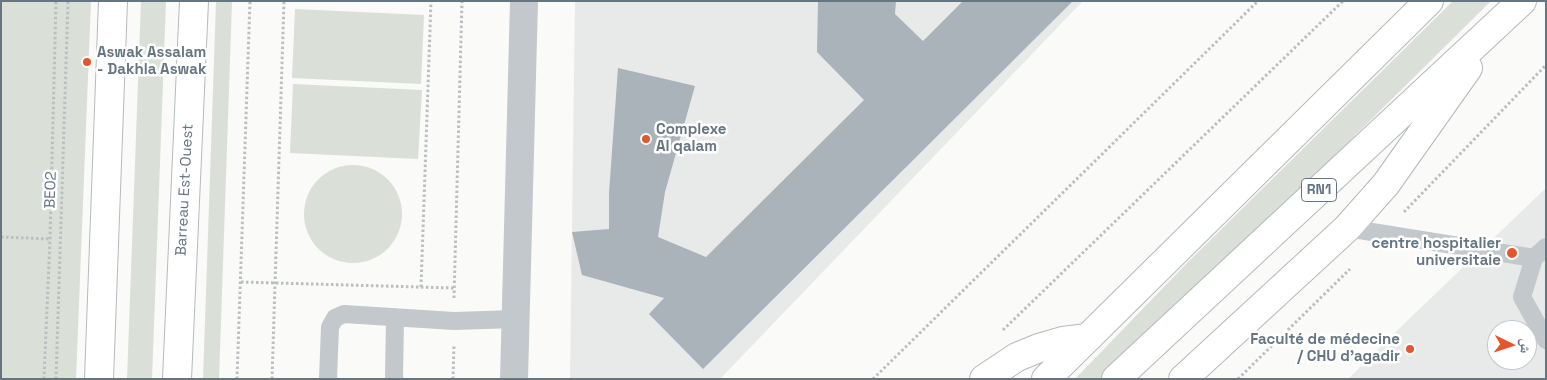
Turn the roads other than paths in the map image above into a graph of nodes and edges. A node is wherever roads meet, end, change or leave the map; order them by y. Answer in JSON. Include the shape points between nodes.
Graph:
{"nodes":[{"id":1,"x":113,"y":1,"type":"edge"},
{"id":2,"x":194,"y":1,"type":"edge"},
{"id":3,"x":524,"y":1,"type":"edge"},
{"id":4,"x":1429,"y":1,"type":"edge"},
{"id":5,"x":1522,"y":1,"type":"edge"},
{"id":6,"x":1501,"y":22,"type":"junction"},
{"id":7,"x":1347,"y":228,"type":"junction"},
{"id":8,"x":1540,"y":252,"type":"edge"},
{"id":9,"x":395,"y":317,"type":"junction"},
{"id":10,"x":515,"y":319,"type":"junction"},
{"id":11,"x":1087,"y":338,"type":"junction"},
{"id":12,"x":1546,"y":340,"type":"edge"},
{"id":13,"x":99,"y":379,"type":"edge"},
{"id":14,"x":177,"y":379,"type":"edge"},
{"id":15,"x":328,"y":379,"type":"edge"},
{"id":16,"x":394,"y":379,"type":"edge"},
{"id":17,"x":514,"y":379,"type":"edge"},
{"id":18,"x":984,"y":379,"type":"edge"},
{"id":19,"x":1046,"y":379,"type":"edge"},
{"id":20,"x":1116,"y":379,"type":"edge"},
{"id":21,"x":1183,"y":379,"type":"edge"}],
"edges":[{"from":1,"to":13,"type":"main road"},
{"from":2,"to":14,"type":"main road","name":"Barreau Est-Ouest"},
{"from":3,"to":10,"type":"street"},
{"from":4,"to":11,"type":"main road"},
{"from":5,"to":6,"type":"main road","number":"RN1"},
{"from":6,"to":7,"type":"main road","via":[[1386,184]]},
{"from":6,"to":20,"type":"main road","number":"RN1"},
{"from":7,"to":8,"type":"lane"},
{"from":7,"to":21,"type":"main road"},
{"from":8,"to":12,"type":"lane","via":[[1522,297]]},
{"from":9,"to":10,"type":"lane","via":[[454,321]]},
{"from":9,"to":15,"type":"lane","via":[[344,314],[335,318],[330,327]]},
{"from":9,"to":16,"type":"lane"},
{"from":10,"to":17,"type":"street"},
{"from":11,"to":18,"type":"main road","via":[[1039,348],[1017,357]]},
{"from":11,"to":19,"type":"main road"}]}
